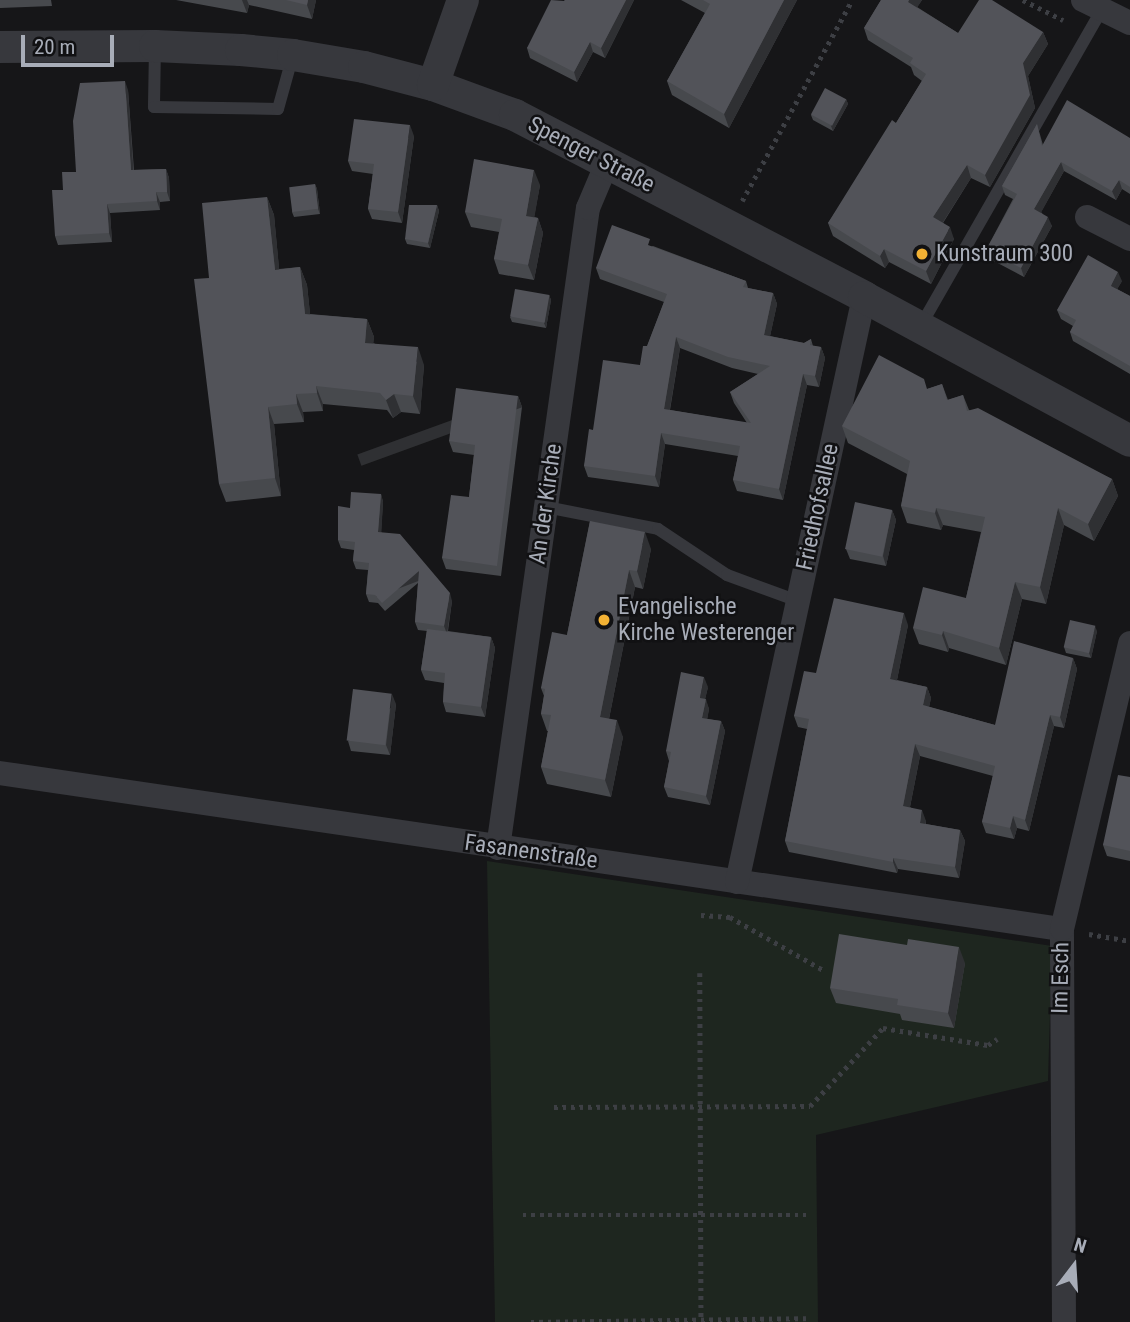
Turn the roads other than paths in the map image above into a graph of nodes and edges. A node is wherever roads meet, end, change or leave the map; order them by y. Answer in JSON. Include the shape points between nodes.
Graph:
{"nodes":[{"id":1,"x":463,"y":0,"type":"edge"},
{"id":2,"x":1093,"y":5,"type":"edge"},
{"id":3,"x":1130,"y":23,"type":"edge"},
{"id":4,"x":155,"y":46,"type":"junction"},
{"id":5,"x":0,"y":47,"type":"edge"},
{"id":6,"x":293,"y":55,"type":"junction"},
{"id":7,"x":433,"y":85,"type":"junction"},
{"id":8,"x":607,"y":163,"type":"junction"},
{"id":9,"x":1087,"y":217,"type":"dead end"},
{"id":10,"x":1130,"y":239,"type":"edge"},
{"id":11,"x":864,"y":297,"type":"junction"},
{"id":12,"x":920,"y":327,"type":"junction"},
{"id":13,"x":1130,"y":441,"type":"edge"},
{"id":14,"x":546,"y":507,"type":"junction"},
{"id":15,"x":798,"y":601,"type":"junction"},
{"id":16,"x":1130,"y":643,"type":"edge"},
{"id":17,"x":0,"y":773,"type":"edge"},
{"id":18,"x":498,"y":848,"type":"junction"},
{"id":19,"x":737,"y":882,"type":"junction"},
{"id":20,"x":1062,"y":929,"type":"junction"},
{"id":21,"x":1064,"y":1322,"type":"edge"}],
"edges":[{"from":1,"to":7,"type":"street"},
{"from":2,"to":3,"type":"street"},
{"from":2,"to":12,"type":"lane"},
{"from":4,"to":5,"type":"street","name":"Spenger Straße"},
{"from":4,"to":6,"type":"street","name":"Spenger Straße"},
{"from":4,"to":6,"type":"lane","via":[[154,107],[278,109]]},
{"from":6,"to":7,"type":"street","name":"Spenger Straße"},
{"from":7,"to":8,"type":"street","name":"Spenger Straße","via":[[515,115]]},
{"from":8,"to":11,"type":"street","name":"Spenger Straße"},
{"from":8,"to":14,"type":"street","name":"An der Kirche","via":[[588,208]]},
{"from":9,"to":10,"type":"street"},
{"from":11,"to":12,"type":"street","name":"Spenger Straße"},
{"from":11,"to":15,"type":"street","name":"Friedhofsallee"},
{"from":12,"to":13,"type":"street","name":"Spenger Straße"},
{"from":14,"to":15,"type":"lane","via":[[659,529],[727,575]]},
{"from":14,"to":18,"type":"street","name":"An der Kirche"},
{"from":15,"to":19,"type":"street","name":"Friedhofsallee"},
{"from":16,"to":20,"type":"street","name":"Im Esch"},
{"from":17,"to":18,"type":"street","name":"Fasanenstraße"},
{"from":18,"to":19,"type":"street","name":"Fasanenstraße"},
{"from":19,"to":20,"type":"street","name":"Fasanenstraße"},
{"from":20,"to":21,"type":"street","name":"Im Esch"}]}
